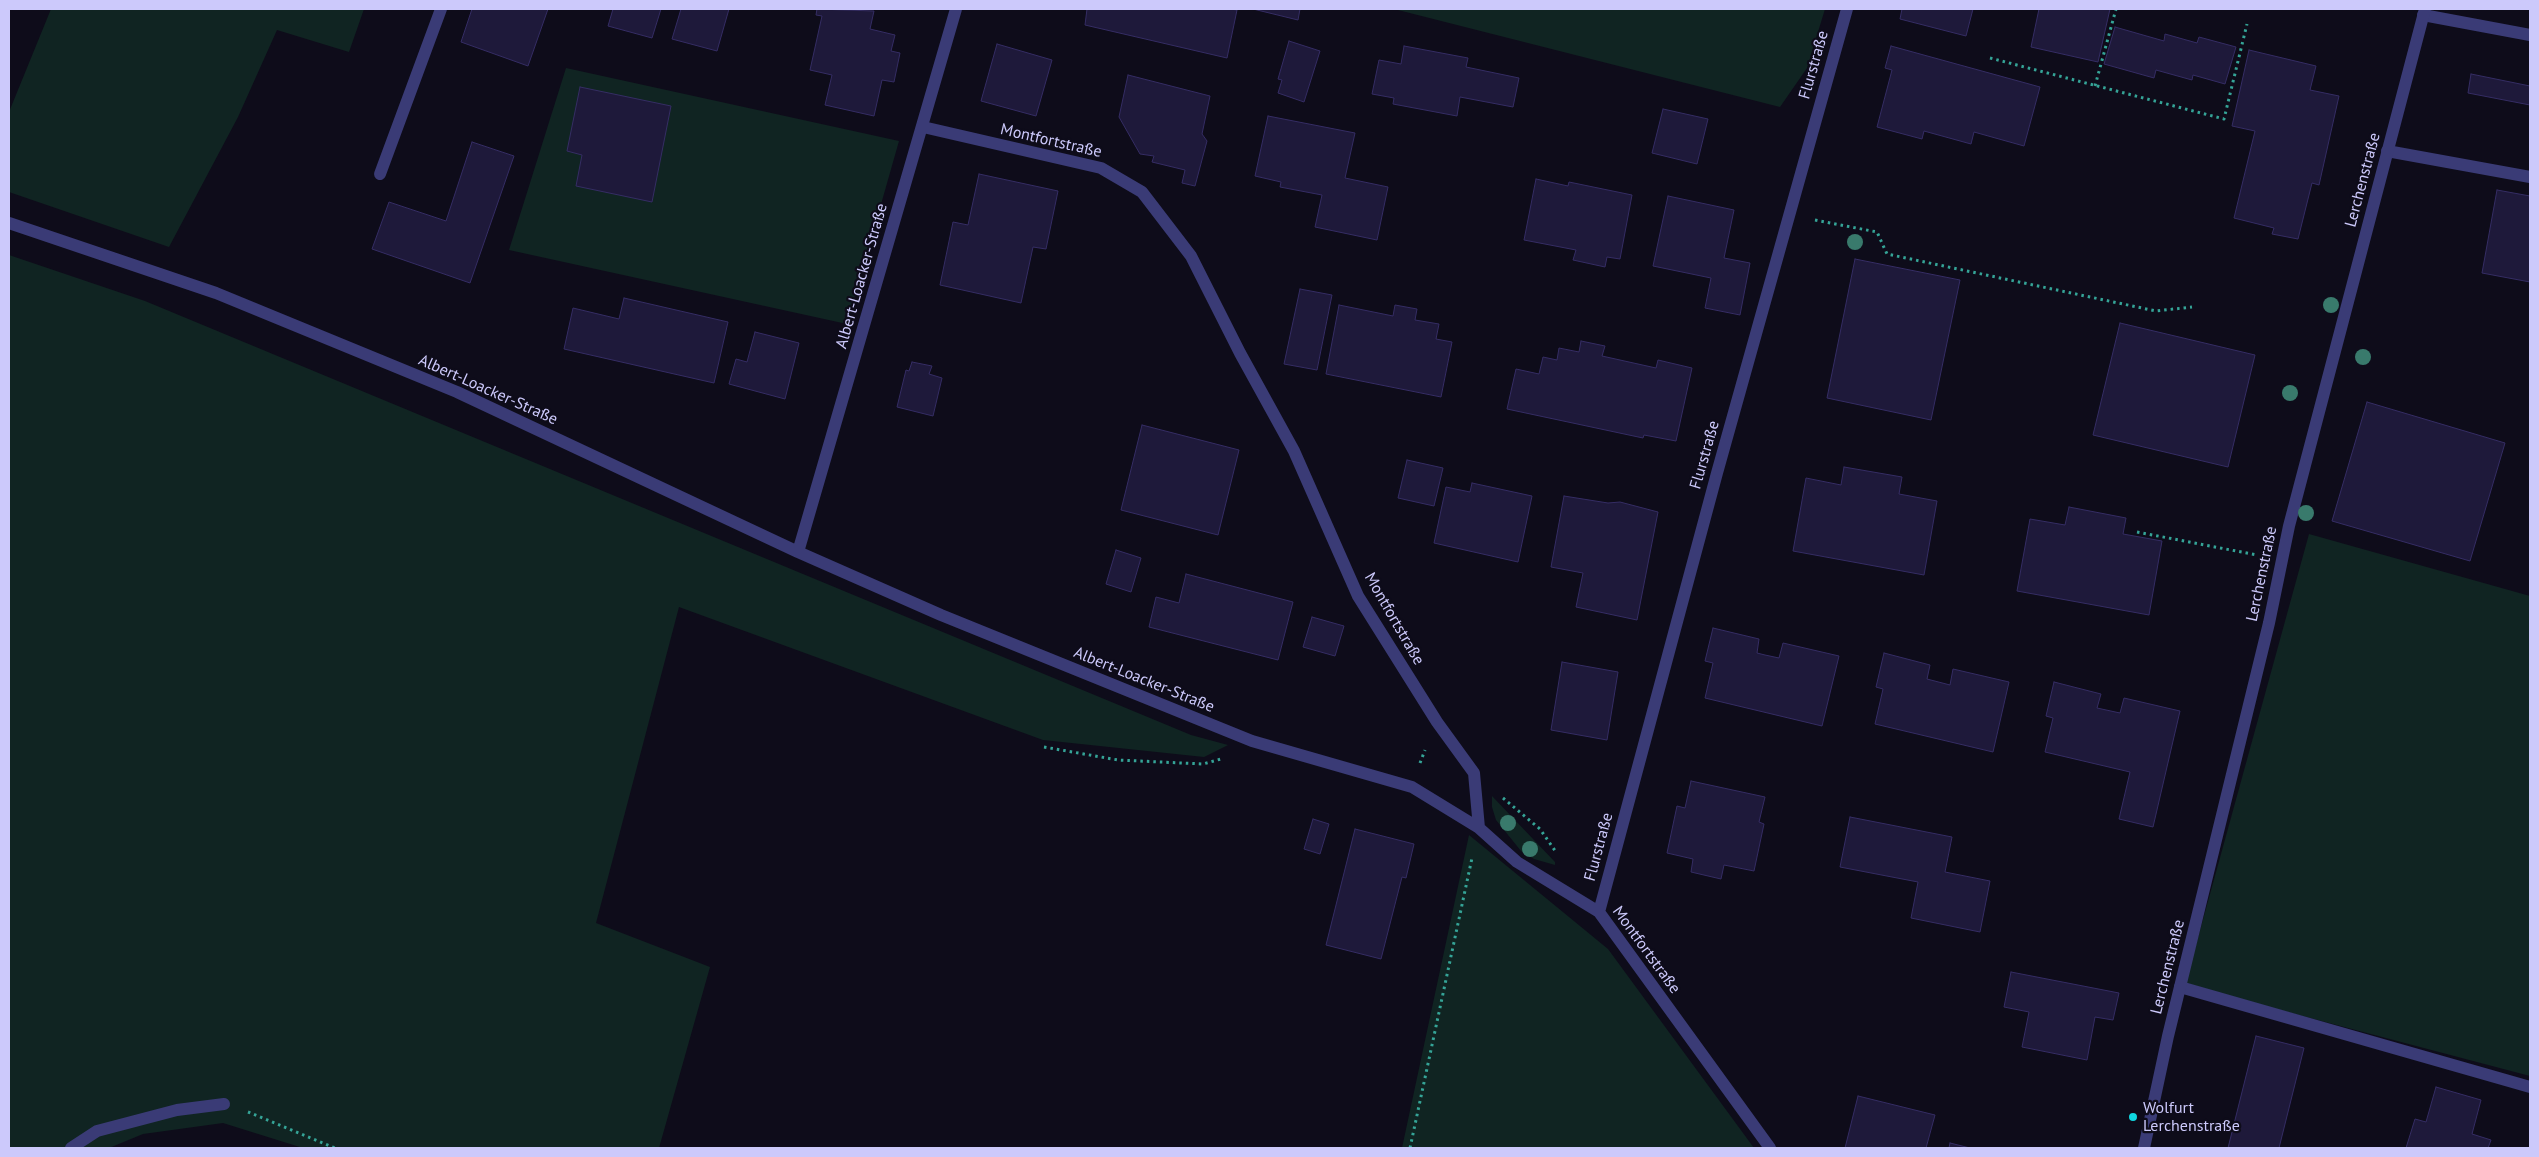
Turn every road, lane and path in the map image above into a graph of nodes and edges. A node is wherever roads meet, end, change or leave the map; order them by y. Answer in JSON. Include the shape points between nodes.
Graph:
{"nodes":[{"id":1,"x":441,"y":9,"type":"edge"},
{"id":2,"x":956,"y":9,"type":"edge"},
{"id":3,"x":1847,"y":9,"type":"edge"},
{"id":4,"x":2116,"y":9,"type":"edge"},
{"id":5,"x":2424,"y":12,"type":"edge"},
{"id":6,"x":2247,"y":24,"type":"dead end"},
{"id":7,"x":2530,"y":36,"type":"edge"},
{"id":8,"x":1990,"y":58,"type":"dead end"},
{"id":9,"x":2095,"y":86,"type":"junction"},
{"id":10,"x":923,"y":127,"type":"junction"},
{"id":11,"x":2387,"y":151,"type":"junction"},
{"id":12,"x":380,"y":174,"type":"dead end"},
{"id":13,"x":2530,"y":177,"type":"edge"},
{"id":14,"x":1822,"y":222,"type":"dead end"},
{"id":15,"x":9,"y":224,"type":"edge"},
{"id":16,"x":2192,"y":307,"type":"dead end"},
{"id":17,"x":2137,"y":532,"type":"dead end"},
{"id":18,"x":798,"y":552,"type":"junction"},
{"id":19,"x":2281,"y":560,"type":"junction"},
{"id":20,"x":1437,"y":722,"type":"junction"},
{"id":21,"x":1252,"y":741,"type":"junction"},
{"id":22,"x":1044,"y":747,"type":"dead end"},
{"id":23,"x":1474,"y":773,"type":"junction"},
{"id":24,"x":1412,"y":787,"type":"junction"},
{"id":25,"x":1479,"y":828,"type":"junction"},
{"id":26,"x":1561,"y":859,"type":"dead end"},
{"id":27,"x":1599,"y":912,"type":"junction"},
{"id":28,"x":2180,"y":987,"type":"junction"},
{"id":29,"x":2530,"y":1087,"type":"edge"},
{"id":30,"x":224,"y":1104,"type":"joint"},
{"id":31,"x":71,"y":1148,"type":"edge"},
{"id":32,"x":335,"y":1148,"type":"edge"},
{"id":33,"x":1410,"y":1148,"type":"edge"},
{"id":34,"x":1770,"y":1148,"type":"edge"},
{"id":35,"x":2144,"y":1148,"type":"edge"}],
"edges":[{"from":1,"to":12,"type":"street"},
{"from":2,"to":10,"type":"street","name":"Albert-Loacker-Straße"},
{"from":3,"to":27,"type":"street","name":"Flurstraße"},
{"from":4,"to":9,"type":"path"},
{"from":5,"to":7,"type":"street"},
{"from":5,"to":11,"type":"street","name":"Lerchenstraße"},
{"from":6,"to":9,"type":"path","via":[[2224,119]]},
{"from":8,"to":9,"type":"path"},
{"from":10,"to":18,"type":"street","name":"Albert-Loacker-Straße"},
{"from":10,"to":20,"type":"street","name":"Montfortstraße","via":[[1101,168],[1142,192],[1191,256],[1294,451],[1358,596]]},
{"from":11,"to":13,"type":"street"},
{"from":11,"to":19,"type":"street","name":"Lerchenstraße"},
{"from":14,"to":16,"type":"path","via":[[1876,232],[1887,254],[2156,311]]},
{"from":15,"to":18,"type":"street","name":"Albert-Loacker-Straße","via":[[216,293],[456,392]]},
{"from":17,"to":19,"type":"path"},
{"from":18,"to":21,"type":"street","name":"Albert-Loacker-Straße","via":[[941,615]]},
{"from":19,"to":28,"type":"street","name":"Lerchenstraße","via":[[2269,623]]},
{"from":20,"to":23,"type":"street","name":"Montfortstraße"},
{"from":20,"to":24,"type":"path"},
{"from":21,"to":22,"type":"path","via":[[1233,755],[1203,764],[1118,760]]},
{"from":21,"to":24,"type":"street","name":"Albert-Loacker-Straße"},
{"from":23,"to":25,"type":"street"},
{"from":23,"to":26,"type":"path","via":[[1540,829]]},
{"from":24,"to":25,"type":"street","name":"Albert-Loacker-Straße"},
{"from":25,"to":27,"type":"street","name":"Montfortstraße","via":[[1517,862]]},
{"from":25,"to":33,"type":"path"},
{"from":27,"to":34,"type":"street","name":"Montfortstraße"},
{"from":28,"to":29,"type":"street"},
{"from":28,"to":35,"type":"street","name":"Lerchenstraße"},
{"from":30,"to":31,"type":"street","via":[[177,1110],[97,1131]]},
{"from":30,"to":32,"type":"path"}]}
